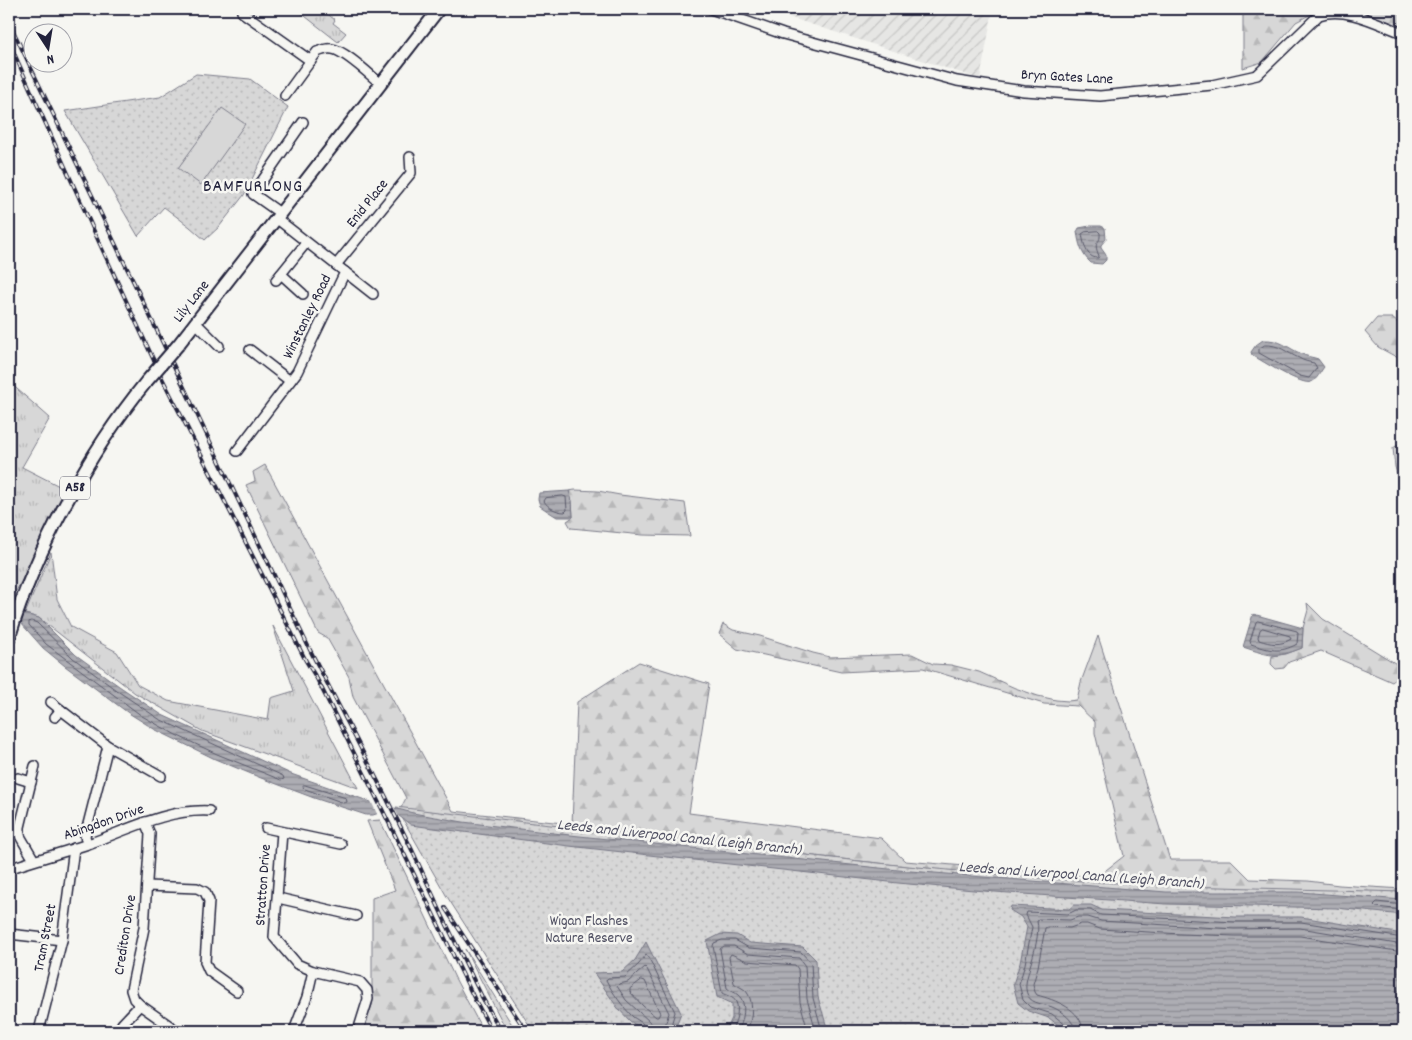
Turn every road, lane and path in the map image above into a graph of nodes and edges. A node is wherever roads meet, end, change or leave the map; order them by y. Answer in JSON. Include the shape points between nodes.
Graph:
{"nodes":[{"id":1,"x":439,"y":9,"type":"edge"},
{"id":2,"x":711,"y":9,"type":"edge"},
{"id":3,"x":242,"y":12,"type":"dead end"},
{"id":4,"x":1403,"y":33,"type":"edge"},
{"id":5,"x":311,"y":61,"type":"junction"},
{"id":6,"x":381,"y":84,"type":"junction"},
{"id":7,"x":285,"y":96,"type":"dead end"},
{"id":8,"x":303,"y":122,"type":"dead end"},
{"id":9,"x":410,"y":157,"type":"dead end"},
{"id":10,"x":278,"y":216,"type":"junction"},
{"id":11,"x":306,"y":243,"type":"junction"},
{"id":12,"x":336,"y":265,"type":"junction"},
{"id":13,"x":345,"y":272,"type":"junction"},
{"id":14,"x":304,"y":294,"type":"dead end"},
{"id":15,"x":373,"y":294,"type":"dead end"},
{"id":16,"x":195,"y":322,"type":"junction"},
{"id":17,"x":219,"y":346,"type":"dead end"},
{"id":18,"x":250,"y":350,"type":"dead end"},
{"id":19,"x":290,"y":381,"type":"junction"},
{"id":20,"x":240,"y":445,"type":"dead end"},
{"id":21,"x":10,"y":633,"type":"edge"},
{"id":22,"x":51,"y":702,"type":"dead end"},
{"id":23,"x":108,"y":746,"type":"junction"},
{"id":24,"x":35,"y":766,"type":"dead end"},
{"id":25,"x":161,"y":776,"type":"dead end"},
{"id":26,"x":18,"y":778,"type":"dead end"},
{"id":27,"x":31,"y":782,"type":"junction"},
{"id":28,"x":209,"y":811,"type":"dead end"},
{"id":29,"x":145,"y":822,"type":"junction"},
{"id":30,"x":266,"y":828,"type":"dead end"},
{"id":31,"x":282,"y":832,"type":"junction"},
{"id":32,"x":87,"y":844,"type":"junction"},
{"id":33,"x":340,"y":844,"type":"dead end"},
{"id":34,"x":74,"y":848,"type":"junction"},
{"id":35,"x":34,"y":860,"type":"junction"},
{"id":36,"x":9,"y":867,"type":"edge"},
{"id":37,"x":147,"y":886,"type":"junction"},
{"id":38,"x":278,"y":898,"type":"junction"},
{"id":39,"x":356,"y":916,"type":"dead end"},
{"id":40,"x":9,"y":934,"type":"edge"},
{"id":41,"x":62,"y":940,"type":"junction"},
{"id":42,"x":313,"y":971,"type":"junction"},
{"id":43,"x":237,"y":991,"type":"dead end"},
{"id":44,"x":140,"y":1005,"type":"junction"},
{"id":45,"x":39,"y":1031,"type":"edge"},
{"id":46,"x":121,"y":1031,"type":"edge"},
{"id":47,"x":178,"y":1031,"type":"edge"},
{"id":48,"x":294,"y":1031,"type":"edge"},
{"id":49,"x":358,"y":1031,"type":"edge"}],
"edges":[{"from":1,"to":6,"type":"main road","name":"Lily Lane","number":"A58"},
{"from":2,"to":4,"type":"street","name":"Bryn Gates Lane","via":[[783,34],[957,80],[1024,91],[1100,96],[1212,85],[1257,75],[1319,16],[1327,13],[1353,15]]},
{"from":3,"to":5,"type":"street"},
{"from":5,"to":6,"type":"street","via":[[317,52],[334,49]]},
{"from":5,"to":7,"type":"street"},
{"from":6,"to":10,"type":"main road","name":"Lily Lane","number":"A58"},
{"from":8,"to":10,"type":"street","name":"Winstanley Road","via":[[253,194]]},
{"from":9,"to":12,"type":"street","name":"Enid Place","via":[[411,173]]},
{"from":10,"to":11,"type":"street","name":"Winstanley Road"},
{"from":10,"to":16,"type":"main road","name":"Lily Lane","number":"A58"},
{"from":11,"to":12,"type":"street","name":"Winstanley Road"},
{"from":11,"to":14,"type":"street","via":[[278,277]]},
{"from":12,"to":13,"type":"street","name":"Winstanley Road"},
{"from":13,"to":15,"type":"street"},
{"from":13,"to":19,"type":"street","name":"Winstanley Road"},
{"from":16,"to":17,"type":"street"},
{"from":16,"to":21,"type":"main road","name":"Lily Lane","number":"A58","bridge":true,"via":[[109,432],[77,485],[45,546]]},
{"from":18,"to":19,"type":"street"},
{"from":19,"to":20,"type":"street","name":"Winstanley Road"},
{"from":22,"to":23,"type":"street","via":[[58,713]]},
{"from":23,"to":25,"type":"street"},
{"from":23,"to":32,"type":"street","via":[[86,836]]},
{"from":24,"to":27,"type":"street"},
{"from":26,"to":27,"type":"street"},
{"from":27,"to":35,"type":"street","via":[[20,836]]},
{"from":28,"to":29,"type":"street","name":"Abingdon Drive"},
{"from":29,"to":32,"type":"street","name":"Abingdon Drive"},
{"from":29,"to":37,"type":"street","name":"Crediton Drive","via":[[150,834]]},
{"from":30,"to":31,"type":"street","name":"Stratton Drive"},
{"from":31,"to":33,"type":"street","name":"Stratton Drive"},
{"from":31,"to":38,"type":"street","name":"Stratton Drive"},
{"from":32,"to":34,"type":"street","name":"Abingdon Drive"},
{"from":34,"to":35,"type":"street","name":"Abingdon Drive"},
{"from":34,"to":41,"type":"street","name":"Tram Street"},
{"from":35,"to":36,"type":"street","name":"Abingdon Drive"},
{"from":37,"to":43,"type":"street","via":[[197,888],[205,892],[209,901],[205,962],[209,971]]},
{"from":37,"to":44,"type":"street","name":"Crediton Drive","via":[[144,928],[131,990]]},
{"from":38,"to":39,"type":"street"},
{"from":38,"to":42,"type":"street","name":"Stratton Drive","via":[[274,937],[297,964]]},
{"from":40,"to":41,"type":"street"},
{"from":41,"to":45,"type":"street","name":"Tram Street"},
{"from":42,"to":48,"type":"street"},
{"from":42,"to":49,"type":"street","name":"Stratton Drive","via":[[360,982],[367,990],[368,999]]},
{"from":44,"to":46,"type":"street","via":[[122,1024]]},
{"from":44,"to":47,"type":"street"}]}
